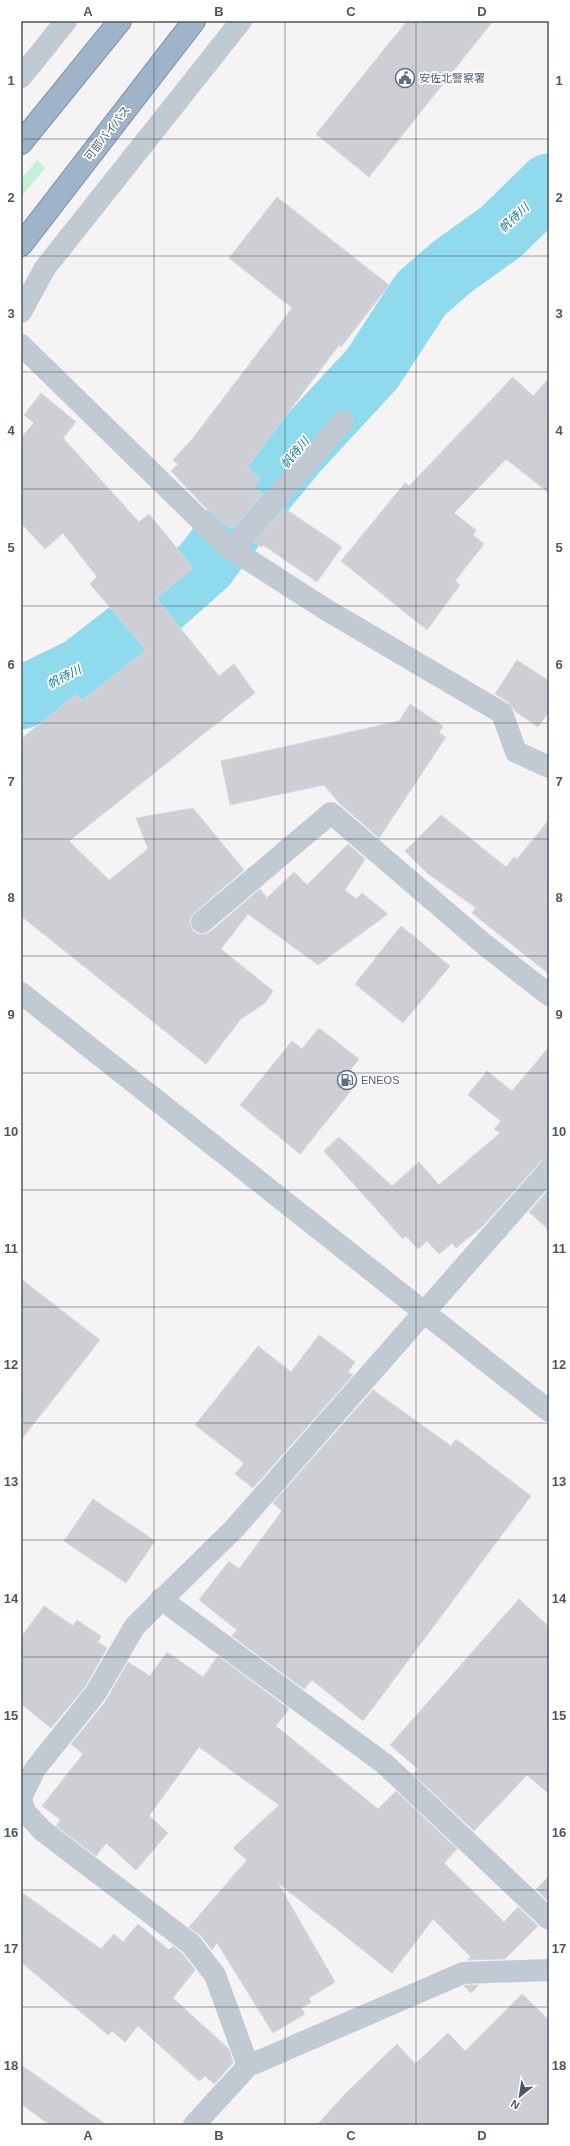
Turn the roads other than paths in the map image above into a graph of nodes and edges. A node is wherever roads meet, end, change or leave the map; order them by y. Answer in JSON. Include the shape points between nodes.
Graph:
{"nodes":[{"id":1,"x":66,"y":21,"type":"edge"},
{"id":2,"x":120,"y":21,"type":"edge"},
{"id":3,"x":194,"y":21,"type":"edge"},
{"id":4,"x":241,"y":21,"type":"edge"},
{"id":5,"x":21,"y":77,"type":"edge"},
{"id":6,"x":21,"y":143,"type":"edge"},
{"id":7,"x":21,"y":246,"type":"edge"},
{"id":8,"x":21,"y":312,"type":"edge"},
{"id":9,"x":21,"y":346,"type":"edge"},
{"id":10,"x":343,"y":420,"type":"dead end"},
{"id":11,"x":232,"y":549,"type":"junction"},
{"id":12,"x":549,"y":767,"type":"edge"},
{"id":13,"x":202,"y":922,"type":"dead end"},
{"id":14,"x":21,"y":993,"type":"edge"},
{"id":15,"x":549,"y":995,"type":"edge"},
{"id":16,"x":549,"y":1170,"type":"edge"},
{"id":17,"x":424,"y":1313,"type":"junction"},
{"id":18,"x":549,"y":1411,"type":"edge"},
{"id":19,"x":161,"y":1599,"type":"junction"},
{"id":20,"x":21,"y":1798,"type":"edge"},
{"id":21,"x":549,"y":1919,"type":"edge"},
{"id":22,"x":549,"y":1970,"type":"edge"},
{"id":23,"x":248,"y":2066,"type":"junction"},
{"id":24,"x":194,"y":2125,"type":"edge"}],
"edges":[{"from":1,"to":5,"type":"street"},
{"from":2,"to":6,"type":"highway"},
{"from":3,"to":7,"type":"highway","name":"可部バイパス"},
{"from":4,"to":8,"type":"street","via":[[45,268]]},
{"from":9,"to":11,"type":"street"},
{"from":10,"to":11,"type":"street"},
{"from":11,"to":12,"type":"street","via":[[324,609],[502,713],[516,752]]},
{"from":13,"to":15,"type":"street","via":[[331,813],[485,945]]},
{"from":14,"to":17,"type":"street"},
{"from":16,"to":17,"type":"street"},
{"from":17,"to":18,"type":"street"},
{"from":17,"to":19,"type":"street","via":[[234,1529]]},
{"from":19,"to":20,"type":"street","via":[[135,1626],[95,1694],[35,1769]]},
{"from":19,"to":21,"type":"street","via":[[386,1765]]},
{"from":20,"to":23,"type":"street","via":[[25,1812],[43,1831],[191,1944],[215,1975]]},
{"from":22,"to":23,"type":"street","via":[[463,1973]]},
{"from":23,"to":24,"type":"street"}]}
